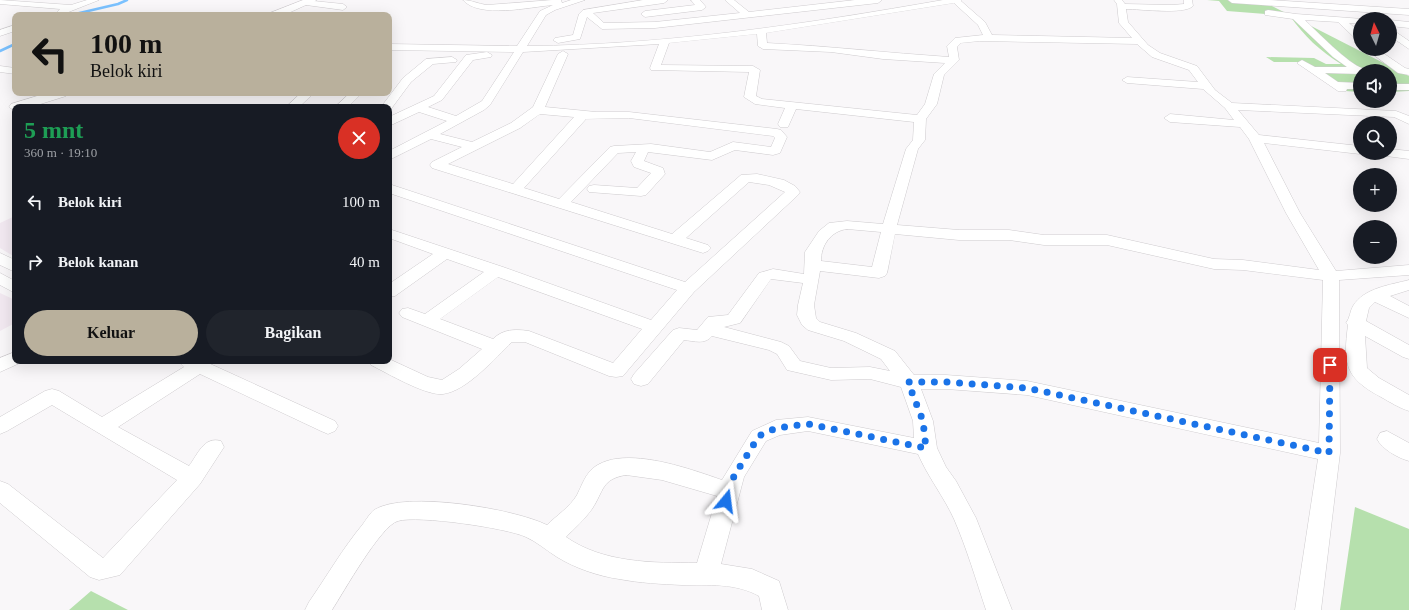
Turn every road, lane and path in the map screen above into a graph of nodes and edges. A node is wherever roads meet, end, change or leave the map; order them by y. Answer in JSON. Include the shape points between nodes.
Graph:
{"nodes":[{"id":1,"x":95,"y":0,"type":"edge"},
{"id":2,"x":470,"y":0,"type":"edge"},
{"id":3,"x":613,"y":0,"type":"edge"},
{"id":4,"x":664,"y":0,"type":"edge"},
{"id":5,"x":694,"y":0,"type":"edge"},
{"id":6,"x":876,"y":0,"type":"edge"},
{"id":7,"x":956,"y":0,"type":"edge"},
{"id":8,"x":1188,"y":0,"type":"edge"},
{"id":9,"x":1232,"y":0,"type":"edge"},
{"id":10,"x":1267,"y":0,"type":"edge"},
{"id":11,"x":1,"y":1,"type":"edge"},
{"id":12,"x":309,"y":1,"type":"edge"},
{"id":13,"x":578,"y":1,"type":"edge"},
{"id":14,"x":844,"y":2,"type":"edge"},
{"id":15,"x":732,"y":3,"type":"edge"},
{"id":16,"x":1120,"y":3,"type":"edge"},
{"id":17,"x":1309,"y":3,"type":"edge"},
{"id":18,"x":751,"y":4,"type":"dead end"},
{"id":19,"x":622,"y":5,"type":"junction"},
{"id":20,"x":343,"y":7,"type":"dead end"},
{"id":21,"x":71,"y":8,"type":"junction"},
{"id":22,"x":1346,"y":8,"type":"junction"},
{"id":23,"x":1409,"y":11,"type":"edge"},
{"id":24,"x":60,"y":12,"type":"edge"},
{"id":25,"x":282,"y":12,"type":"edge"},
{"id":26,"x":586,"y":12,"type":"junction"},
{"id":27,"x":1256,"y":12,"type":"dead end"},
{"id":28,"x":639,"y":14,"type":"junction"},
{"id":29,"x":1353,"y":14,"type":"edge"},
{"id":30,"x":748,"y":15,"type":"junction"},
{"id":31,"x":1296,"y":17,"type":"junction"},
{"id":32,"x":1340,"y":20,"type":"junction"},
{"id":33,"x":1353,"y":20,"type":"edge"},
{"id":34,"x":1397,"y":24,"type":"edge"},
{"id":35,"x":655,"y":25,"type":"junction"},
{"id":36,"x":1409,"y":25,"type":"edge"},
{"id":37,"x":12,"y":29,"type":"edge"},
{"id":38,"x":761,"y":30,"type":"junction"},
{"id":39,"x":1353,"y":32,"type":"edge"},
{"id":40,"x":0,"y":33,"type":"edge"},
{"id":41,"x":1397,"y":37,"type":"edge"},
{"id":42,"x":990,"y":38,"type":"junction"},
{"id":43,"x":665,"y":40,"type":"junction"},
{"id":44,"x":1140,"y":41,"type":"junction"},
{"id":45,"x":1409,"y":46,"type":"edge"},
{"id":46,"x":392,"y":47,"type":"edge"},
{"id":47,"x":521,"y":48,"type":"junction"},
{"id":48,"x":562,"y":54,"type":"dead end"},
{"id":49,"x":1381,"y":56,"type":"edge"},
{"id":50,"x":468,"y":60,"type":"junction"},
{"id":51,"x":954,"y":60,"type":"junction"},
{"id":52,"x":1302,"y":63,"type":"dead end"},
{"id":53,"x":1353,"y":66,"type":"edge"},
{"id":54,"x":0,"y":69,"type":"edge"},
{"id":55,"x":1312,"y":70,"type":"junction"},
{"id":56,"x":1353,"y":70,"type":"edge"},
{"id":57,"x":12,"y":71,"type":"edge"},
{"id":58,"x":1405,"y":72,"type":"edge"},
{"id":59,"x":395,"y":80,"type":"dead end"},
{"id":60,"x":407,"y":80,"type":"junction"},
{"id":61,"x":1127,"y":80,"type":"dead end"},
{"id":62,"x":1206,"y":86,"type":"junction"},
{"id":63,"x":1353,"y":86,"type":"edge"},
{"id":64,"x":1397,"y":87,"type":"edge"},
{"id":65,"x":1409,"y":87,"type":"edge"},
{"id":66,"x":50,"y":96,"type":"edge"},
{"id":67,"x":305,"y":96,"type":"edge"},
{"id":68,"x":353,"y":96,"type":"edge"},
{"id":69,"x":25,"y":104,"type":"edge"},
{"id":70,"x":295,"y":104,"type":"edge"},
{"id":71,"x":344,"y":104,"type":"edge"},
{"id":72,"x":389,"y":104,"type":"edge"},
{"id":73,"x":792,"y":106,"type":"junction"},
{"id":74,"x":1229,"y":106,"type":"junction"},
{"id":75,"x":418,"y":108,"type":"junction"},
{"id":76,"x":536,"y":110,"type":"junction"},
{"id":77,"x":583,"y":115,"type":"junction"},
{"id":78,"x":1170,"y":118,"type":"dead end"},
{"id":79,"x":920,"y":119,"type":"junction"},
{"id":80,"x":458,"y":120,"type":"junction"},
{"id":81,"x":1409,"y":120,"type":"edge"},
{"id":82,"x":392,"y":121,"type":"edge"},
{"id":83,"x":784,"y":124,"type":"dead end"},
{"id":84,"x":1244,"y":124,"type":"junction"},
{"id":85,"x":430,"y":135,"type":"junction"},
{"id":86,"x":1255,"y":138,"type":"junction"},
{"id":87,"x":472,"y":146,"type":"junction"},
{"id":88,"x":644,"y":148,"type":"junction"},
{"id":89,"x":1353,"y":149,"type":"edge"},
{"id":90,"x":392,"y":154,"type":"edge"},
{"id":91,"x":1397,"y":154,"type":"edge"},
{"id":92,"x":1409,"y":155,"type":"edge"},
{"id":93,"x":392,"y":189,"type":"edge"},
{"id":94,"x":594,"y":189,"type":"dead end"},
{"id":95,"x":514,"y":190,"type":"junction"},
{"id":96,"x":562,"y":204,"type":"junction"},
{"id":97,"x":889,"y":228,"type":"junction"},
{"id":98,"x":392,"y":237,"type":"edge"},
{"id":99,"x":675,"y":239,"type":"junction"},
{"id":100,"x":703,"y":248,"type":"dead end"},
{"id":101,"x":446,"y":252,"type":"junction"},
{"id":102,"x":0,"y":258,"type":"edge"},
{"id":103,"x":12,"y":265,"type":"edge"},
{"id":104,"x":497,"y":270,"type":"junction"},
{"id":105,"x":1409,"y":270,"type":"edge"},
{"id":106,"x":812,"y":273,"type":"junction"},
{"id":107,"x":1331,"y":276,"type":"junction"},
{"id":108,"x":0,"y":278,"type":"edge"},
{"id":109,"x":1409,"y":285,"type":"edge"},
{"id":110,"x":12,"y":286,"type":"edge"},
{"id":111,"x":688,"y":288,"type":"junction"},
{"id":112,"x":392,"y":290,"type":"edge"},
{"id":113,"x":1375,"y":295,"type":"junction"},
{"id":114,"x":408,"y":313,"type":"dead end"},
{"id":115,"x":1409,"y":313,"type":"edge"},
{"id":116,"x":428,"y":320,"type":"junction"},
{"id":117,"x":1355,"y":323,"type":"junction"},
{"id":118,"x":653,"y":327,"type":"junction"},
{"id":119,"x":708,"y":329,"type":"junction"},
{"id":120,"x":495,"y":347,"type":"junction"},
{"id":121,"x":1409,"y":353,"type":"edge"},
{"id":122,"x":12,"y":360,"type":"edge"},
{"id":123,"x":193,"y":364,"type":"edge"},
{"id":124,"x":384,"y":364,"type":"edge"},
{"id":125,"x":0,"y":366,"type":"edge"},
{"id":126,"x":641,"y":379,"type":"dead end"},
{"id":127,"x":908,"y":382,"type":"junction"},
{"id":128,"x":1409,"y":404,"type":"edge"},
{"id":129,"x":0,"y":426,"type":"edge"},
{"id":130,"x":328,"y":426,"type":"dead end"},
{"id":131,"x":102,"y":427,"type":"junction"},
{"id":132,"x":1387,"y":439,"type":"dead end"},
{"id":133,"x":214,"y":447,"type":"dead end"},
{"id":134,"x":926,"y":448,"type":"junction"},
{"id":135,"x":1329,"y":453,"type":"junction"},
{"id":136,"x":1409,"y":453,"type":"edge"},
{"id":137,"x":192,"y":478,"type":"junction"},
{"id":138,"x":0,"y":490,"type":"edge"},
{"id":139,"x":729,"y":490,"type":"junction"},
{"id":140,"x":549,"y":538,"type":"junction"},
{"id":141,"x":707,"y":574,"type":"junction"},
{"id":142,"x":318,"y":610,"type":"edge"},
{"id":143,"x":775,"y":610,"type":"edge"},
{"id":144,"x":999,"y":610,"type":"edge"},
{"id":145,"x":1308,"y":610,"type":"edge"}],
"edges":[{"from":1,"to":21,"type":"street"},
{"from":2,"to":13,"type":"street","via":[[476,6],[487,8]]},
{"from":3,"to":19,"type":"street"},
{"from":4,"to":19,"type":"street"},
{"from":5,"to":28,"type":"street","via":[[702,7]]},
{"from":6,"to":14,"type":"street"},
{"from":7,"to":38,"type":"street","via":[[872,16]]},
{"from":7,"to":42,"type":"street","via":[[982,24]]},
{"from":8,"to":16,"type":"street","via":[[1189,6],[1172,8]]},
{"from":9,"to":17,"type":"street"},
{"from":10,"to":17,"type":"street"},
{"from":11,"to":21,"type":"street"},
{"from":12,"to":20,"type":"street"},
{"from":12,"to":25,"type":"main road"},
{"from":13,"to":47,"type":"street","via":[[546,11]]},
{"from":14,"to":30,"type":"street"},
{"from":15,"to":18,"type":"street"},
{"from":15,"to":30,"type":"street"},
{"from":16,"to":44,"type":"street","via":[[1124,24]]},
{"from":17,"to":22,"type":"street"},
{"from":17,"to":23,"type":"street"},
{"from":19,"to":26,"type":"street"},
{"from":19,"to":28,"type":"street"},
{"from":21,"to":24,"type":"street"},
{"from":22,"to":23,"type":"street"},
{"from":22,"to":29,"type":"street"},
{"from":26,"to":35,"type":"street","via":[[602,26]]},
{"from":26,"to":47,"type":"street","via":[[583,14],[576,38]]},
{"from":27,"to":31,"type":"street"},
{"from":28,"to":35,"type":"street"},
{"from":30,"to":35,"type":"street"},
{"from":31,"to":32,"type":"street"},
{"from":31,"to":53,"type":"street"},
{"from":32,"to":33,"type":"street"},
{"from":32,"to":39,"type":"street"},
{"from":34,"to":36,"type":"street"},
{"from":37,"to":40,"type":"street"},
{"from":38,"to":43,"type":"street"},
{"from":38,"to":51,"type":"street","via":[[763,46]]},
{"from":41,"to":45,"type":"street"},
{"from":42,"to":44,"type":"street"},
{"from":42,"to":51,"type":"street","via":[[958,40],[952,46]]},
{"from":43,"to":47,"type":"street"},
{"from":43,"to":73,"type":"street","via":[[655,68],[753,68],[755,70],[750,97],[759,102]]},
{"from":44,"to":62,"type":"street","via":[[1156,55],[1193,68]]},
{"from":46,"to":47,"type":"street","via":[[464,50]]},
{"from":47,"to":50,"type":"street","via":[[472,56]]},
{"from":47,"to":80,"type":"street","via":[[486,103]]},
{"from":48,"to":76,"type":"street","via":[[542,102]]},
{"from":49,"to":58,"type":"street"},
{"from":50,"to":60,"type":"street","via":[[432,60]]},
{"from":50,"to":75,"type":"street","via":[[442,94]]},
{"from":51,"to":79,"type":"street","via":[[939,74],[931,104]]},
{"from":52,"to":55,"type":"street"},
{"from":54,"to":57,"type":"street"},
{"from":55,"to":56,"type":"street"},
{"from":55,"to":63,"type":"street","via":[[1340,87]]},
{"from":59,"to":60,"type":"street"},
{"from":60,"to":72,"type":"street"},
{"from":61,"to":62,"type":"street"},
{"from":62,"to":74,"type":"street"},
{"from":64,"to":65,"type":"street"},
{"from":66,"to":69,"type":"main road"},
{"from":67,"to":70,"type":"street"},
{"from":68,"to":71,"type":"street"},
{"from":73,"to":79,"type":"street"},
{"from":73,"to":83,"type":"street"},
{"from":74,"to":81,"type":"street","via":[[1396,114]]},
{"from":74,"to":84,"type":"street"},
{"from":75,"to":80,"type":"street"},
{"from":75,"to":82,"type":"street"},
{"from":76,"to":77,"type":"street"},
{"from":76,"to":87,"type":"street","via":[[510,127]]},
{"from":77,"to":88,"type":"street","via":[[628,116],[777,133],[781,137],[774,151],[733,146],[706,156]]},
{"from":77,"to":95,"type":"street"},
{"from":78,"to":84,"type":"street"},
{"from":79,"to":97,"type":"street","via":[[919,140],[912,149]]},
{"from":80,"to":85,"type":"street"},
{"from":84,"to":86,"type":"street"},
{"from":85,"to":87,"type":"street"},
{"from":85,"to":90,"type":"street"},
{"from":86,"to":89,"type":"street"},
{"from":86,"to":107,"type":"street","via":[[1293,213]]},
{"from":87,"to":95,"type":"street","via":[[438,165]]},
{"from":88,"to":94,"type":"street","via":[[637,161],[658,171],[658,174],[641,192]]},
{"from":88,"to":96,"type":"street","via":[[611,152]]},
{"from":91,"to":92,"type":"street"},
{"from":93,"to":111,"type":"street"},
{"from":95,"to":96,"type":"street"},
{"from":96,"to":99,"type":"street"},
{"from":97,"to":106,"type":"street","via":[[834,226],[824,234],[813,252]]},
{"from":97,"to":106,"type":"street","via":[[879,273]]},
{"from":97,"to":107,"type":"street","via":[[959,235],[1003,234],[1044,240],[1107,240],[1214,264]]},
{"from":98,"to":101,"type":"street"},
{"from":99,"to":100,"type":"street"},
{"from":99,"to":111,"type":"street","via":[[746,178],[758,178],[788,187],[793,192]]},
{"from":101,"to":104,"type":"street"},
{"from":101,"to":112,"type":"street"},
{"from":102,"to":103,"type":"street"},
{"from":104,"to":116,"type":"street"},
{"from":104,"to":118,"type":"street"},
{"from":105,"to":107,"type":"street"},
{"from":106,"to":119,"type":"street","via":[[766,276],[734,320],[714,321]]},
{"from":106,"to":127,"type":"street","via":[[806,305],[808,321],[814,326],[850,337],[888,355]]},
{"from":107,"to":135,"type":"street"},
{"from":108,"to":110,"type":"street"},
{"from":109,"to":113,"type":"street"},
{"from":111,"to":118,"type":"street"},
{"from":113,"to":115,"type":"street"},
{"from":113,"to":117,"type":"street","via":[[1362,302]]},
{"from":114,"to":116,"type":"street"},
{"from":116,"to":120,"type":"street"},
{"from":117,"to":121,"type":"street"},
{"from":117,"to":128,"type":"street","via":[[1356,368],[1363,376]]},
{"from":118,"to":120,"type":"street","via":[[616,371],[529,337],[517,335],[506,338]]},
{"from":119,"to":126,"type":"street","via":[[702,336],[679,334]]},
{"from":119,"to":127,"type":"street","via":[[775,346],[783,350],[794,366],[831,374],[870,373]]},
{"from":120,"to":124,"type":"street","via":[[454,383],[443,387],[432,386]]},
{"from":122,"to":125,"type":"street"},
{"from":123,"to":130,"type":"street"},
{"from":123,"to":131,"type":"street"},
{"from":127,"to":134,"type":"street","via":[[923,421]]},
{"from":127,"to":135,"type":"street","via":[[1027,388]]},
{"from":129,"to":131,"type":"street","via":[[52,396]]},
{"from":131,"to":137,"type":"street"},
{"from":132,"to":136,"type":"street"},
{"from":133,"to":137,"type":"street"},
{"from":134,"to":139,"type":"street","via":[[808,424],[776,428],[759,436],[734,476]]},
{"from":134,"to":144,"type":"street","via":[[937,472],[965,518]]},
{"from":135,"to":145,"type":"street"},
{"from":137,"to":138,"type":"street","via":[[120,559],[111,567],[100,569]]},
{"from":139,"to":140,"type":"street","via":[[657,470],[637,466],[616,467],[599,476],[585,501]]},
{"from":139,"to":141,"type":"street"},
{"from":140,"to":141,"type":"street","via":[[570,554],[598,565],[659,573]]},
{"from":140,"to":142,"type":"street","via":[[530,528],[498,520],[424,510],[397,511],[382,516]]},
{"from":141,"to":143,"type":"street","via":[[723,574],[762,583],[770,589]]}]}
